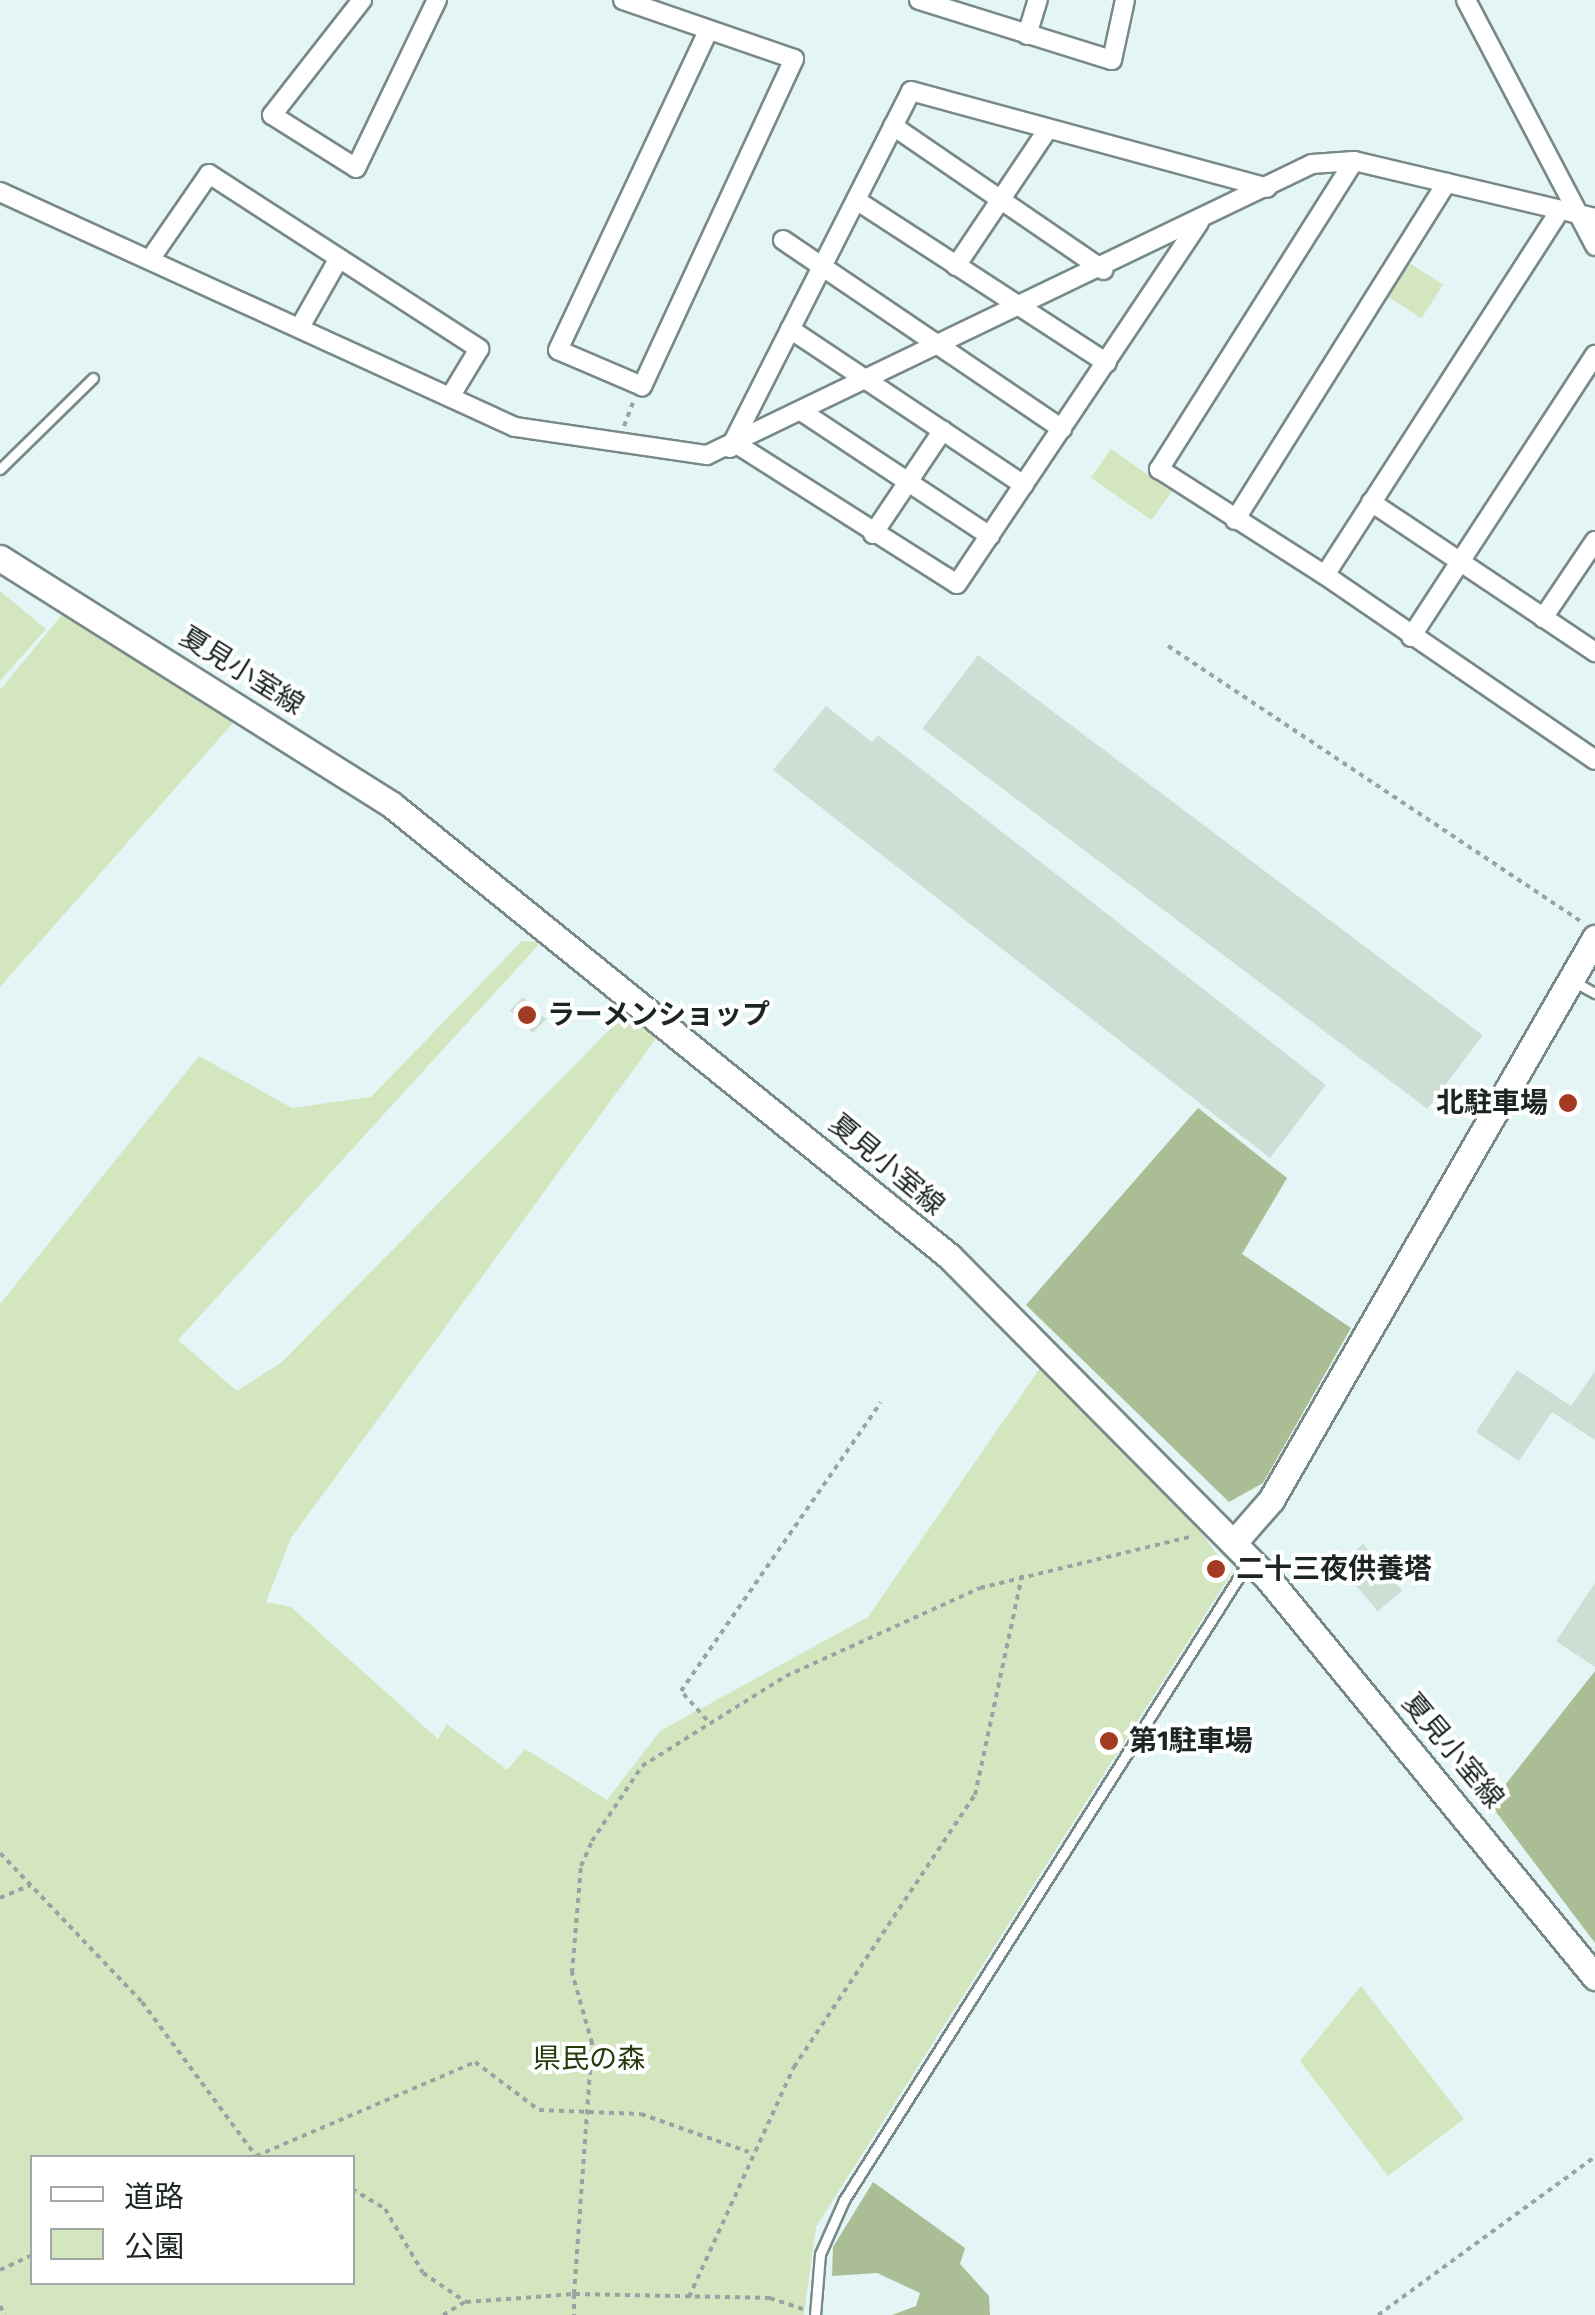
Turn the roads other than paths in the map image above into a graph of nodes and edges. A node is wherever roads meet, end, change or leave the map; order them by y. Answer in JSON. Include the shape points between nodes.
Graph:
{"nodes":[{"id":1,"x":362,"y":0,"type":"edge"},
{"id":2,"x":437,"y":0,"type":"edge"},
{"id":3,"x":623,"y":0,"type":"edge"},
{"id":4,"x":919,"y":0,"type":"edge"},
{"id":5,"x":1038,"y":0,"type":"edge"},
{"id":6,"x":1125,"y":0,"type":"edge"},
{"id":7,"x":1466,"y":0,"type":"edge"},
{"id":8,"x":946,"y":4,"type":"edge"},
{"id":9,"x":708,"y":31,"type":"junction"},
{"id":10,"x":1027,"y":35,"type":"junction"},
{"id":11,"x":893,"y":126,"type":"junction"},
{"id":12,"x":1048,"y":130,"type":"junction"},
{"id":13,"x":1354,"y":161,"type":"junction"},
{"id":14,"x":1446,"y":183,"type":"junction"},
{"id":15,"x":1267,"y":188,"type":"junction"},
{"id":16,"x":0,"y":192,"type":"edge"},
{"id":17,"x":856,"y":200,"type":"junction"},
{"id":18,"x":1002,"y":200,"type":"junction"},
{"id":19,"x":1557,"y":215,"type":"junction"},
{"id":20,"x":1587,"y":216,"type":"edge"},
{"id":21,"x":1199,"y":223,"type":"junction"},
{"id":22,"x":784,"y":240,"type":"dead end"},
{"id":23,"x":1595,"y":246,"type":"edge"},
{"id":24,"x":152,"y":258,"type":"junction"},
{"id":25,"x":338,"y":258,"type":"junction"},
{"id":26,"x":956,"y":266,"type":"junction"},
{"id":27,"x":822,"y":267,"type":"junction"},
{"id":28,"x":1102,"y":270,"type":"junction"},
{"id":29,"x":1021,"y":309,"type":"junction"},
{"id":30,"x":300,"y":327,"type":"junction"},
{"id":31,"x":790,"y":329,"type":"junction"},
{"id":32,"x":944,"y":346,"type":"junction"},
{"id":33,"x":1595,"y":355,"type":"edge"},
{"id":34,"x":1106,"y":363,"type":"junction"},
{"id":35,"x":92,"y":378,"type":"dead end"},
{"id":36,"x":871,"y":381,"type":"junction"},
{"id":37,"x":450,"y":397,"type":"junction"},
{"id":38,"x":804,"y":413,"type":"junction"},
{"id":39,"x":1062,"y":429,"type":"junction"},
{"id":40,"x":944,"y":430,"type":"junction"},
{"id":41,"x":734,"y":447,"type":"junction"},
{"id":42,"x":0,"y":469,"type":"edge"},
{"id":43,"x":908,"y":482,"type":"junction"},
{"id":44,"x":1024,"y":485,"type":"junction"},
{"id":45,"x":1371,"y":502,"type":"junction"},
{"id":46,"x":1235,"y":520,"type":"junction"},
{"id":47,"x":873,"y":534,"type":"junction"},
{"id":48,"x":990,"y":536,"type":"junction"},
{"id":49,"x":1595,"y":541,"type":"edge"},
{"id":50,"x":0,"y":558,"type":"edge"},
{"id":51,"x":1460,"y":562,"type":"junction"},
{"id":52,"x":1325,"y":575,"type":"junction"},
{"id":53,"x":1543,"y":618,"type":"junction"},
{"id":54,"x":1412,"y":638,"type":"junction"},
{"id":55,"x":1595,"y":652,"type":"edge"},
{"id":56,"x":1595,"y":760,"type":"edge"},
{"id":57,"x":1595,"y":934,"type":"edge"},
{"id":58,"x":1571,"y":980,"type":"junction"},
{"id":59,"x":1595,"y":993,"type":"edge"},
{"id":60,"x":1243,"y":1550,"type":"junction"},
{"id":61,"x":1595,"y":1977,"type":"edge"},
{"id":62,"x":816,"y":2314,"type":"edge"}],
"edges":[{"from":1,"to":2,"type":"street","via":[[272,116],[356,168]]},
{"from":3,"to":9,"type":"street"},
{"from":4,"to":8,"type":"street"},
{"from":5,"to":10,"type":"street"},
{"from":6,"to":10,"type":"street","via":[[1112,60]]},
{"from":7,"to":20,"type":"street"},
{"from":8,"to":10,"type":"street"},
{"from":9,"to":9,"type":"street","via":[[794,59],[642,386],[558,350]]},
{"from":11,"to":12,"type":"street","via":[[911,91]]},
{"from":11,"to":17,"type":"street"},
{"from":11,"to":18,"type":"street"},
{"from":12,"to":15,"type":"street"},
{"from":12,"to":18,"type":"street"},
{"from":13,"to":14,"type":"street"},
{"from":13,"to":15,"type":"street","via":[[1312,164]]},
{"from":13,"to":46,"type":"street","via":[[1159,470]]},
{"from":14,"to":19,"type":"street"},
{"from":14,"to":46,"type":"street"},
{"from":15,"to":21,"type":"street"},
{"from":16,"to":24,"type":"street"},
{"from":17,"to":26,"type":"street"},
{"from":17,"to":27,"type":"street"},
{"from":18,"to":26,"type":"street"},
{"from":18,"to":28,"type":"street"},
{"from":19,"to":20,"type":"street"},
{"from":19,"to":45,"type":"street"},
{"from":20,"to":23,"type":"street"},
{"from":21,"to":28,"type":"street"},
{"from":21,"to":34,"type":"street"},
{"from":22,"to":27,"type":"street"},
{"from":24,"to":25,"type":"street","via":[[209,174]]},
{"from":24,"to":30,"type":"street"},
{"from":25,"to":30,"type":"street"},
{"from":25,"to":37,"type":"street","via":[[479,349]]},
{"from":26,"to":29,"type":"street"},
{"from":27,"to":31,"type":"street"},
{"from":27,"to":32,"type":"street"},
{"from":28,"to":29,"type":"street"},
{"from":29,"to":32,"type":"street"},
{"from":29,"to":34,"type":"street"},
{"from":30,"to":37,"type":"street"},
{"from":31,"to":36,"type":"street"},
{"from":31,"to":41,"type":"street"},
{"from":32,"to":36,"type":"street"},
{"from":32,"to":39,"type":"street"},
{"from":33,"to":51,"type":"street"},
{"from":34,"to":39,"type":"street"},
{"from":35,"to":42,"type":"lane"},
{"from":36,"to":38,"type":"street"},
{"from":36,"to":40,"type":"street"},
{"from":37,"to":41,"type":"street","via":[[548,437]]},
{"from":38,"to":41,"type":"street"},
{"from":38,"to":43,"type":"street"},
{"from":39,"to":44,"type":"street"},
{"from":40,"to":43,"type":"street"},
{"from":40,"to":44,"type":"street"},
{"from":41,"to":47,"type":"street"},
{"from":43,"to":47,"type":"street"},
{"from":43,"to":48,"type":"street"},
{"from":44,"to":48,"type":"street"},
{"from":45,"to":51,"type":"street"},
{"from":45,"to":52,"type":"street"},
{"from":46,"to":52,"type":"street"},
{"from":47,"to":48,"type":"street","via":[[951,586]]},
{"from":49,"to":53,"type":"street"},
{"from":50,"to":60,"type":"main road","name":"夏見小室線","via":[[296,739],[481,873],[949,1256]]},
{"from":51,"to":53,"type":"street"},
{"from":51,"to":54,"type":"street"},
{"from":52,"to":54,"type":"street"},
{"from":53,"to":55,"type":"street"},
{"from":54,"to":56,"type":"street"},
{"from":57,"to":58,"type":"main road"},
{"from":58,"to":59,"type":"lane"},
{"from":58,"to":60,"type":"main road"},
{"from":60,"to":61,"type":"main road","name":"夏見小室線"},
{"from":60,"to":62,"type":"lane","via":[[844,2200],[820,2254]]}]}
